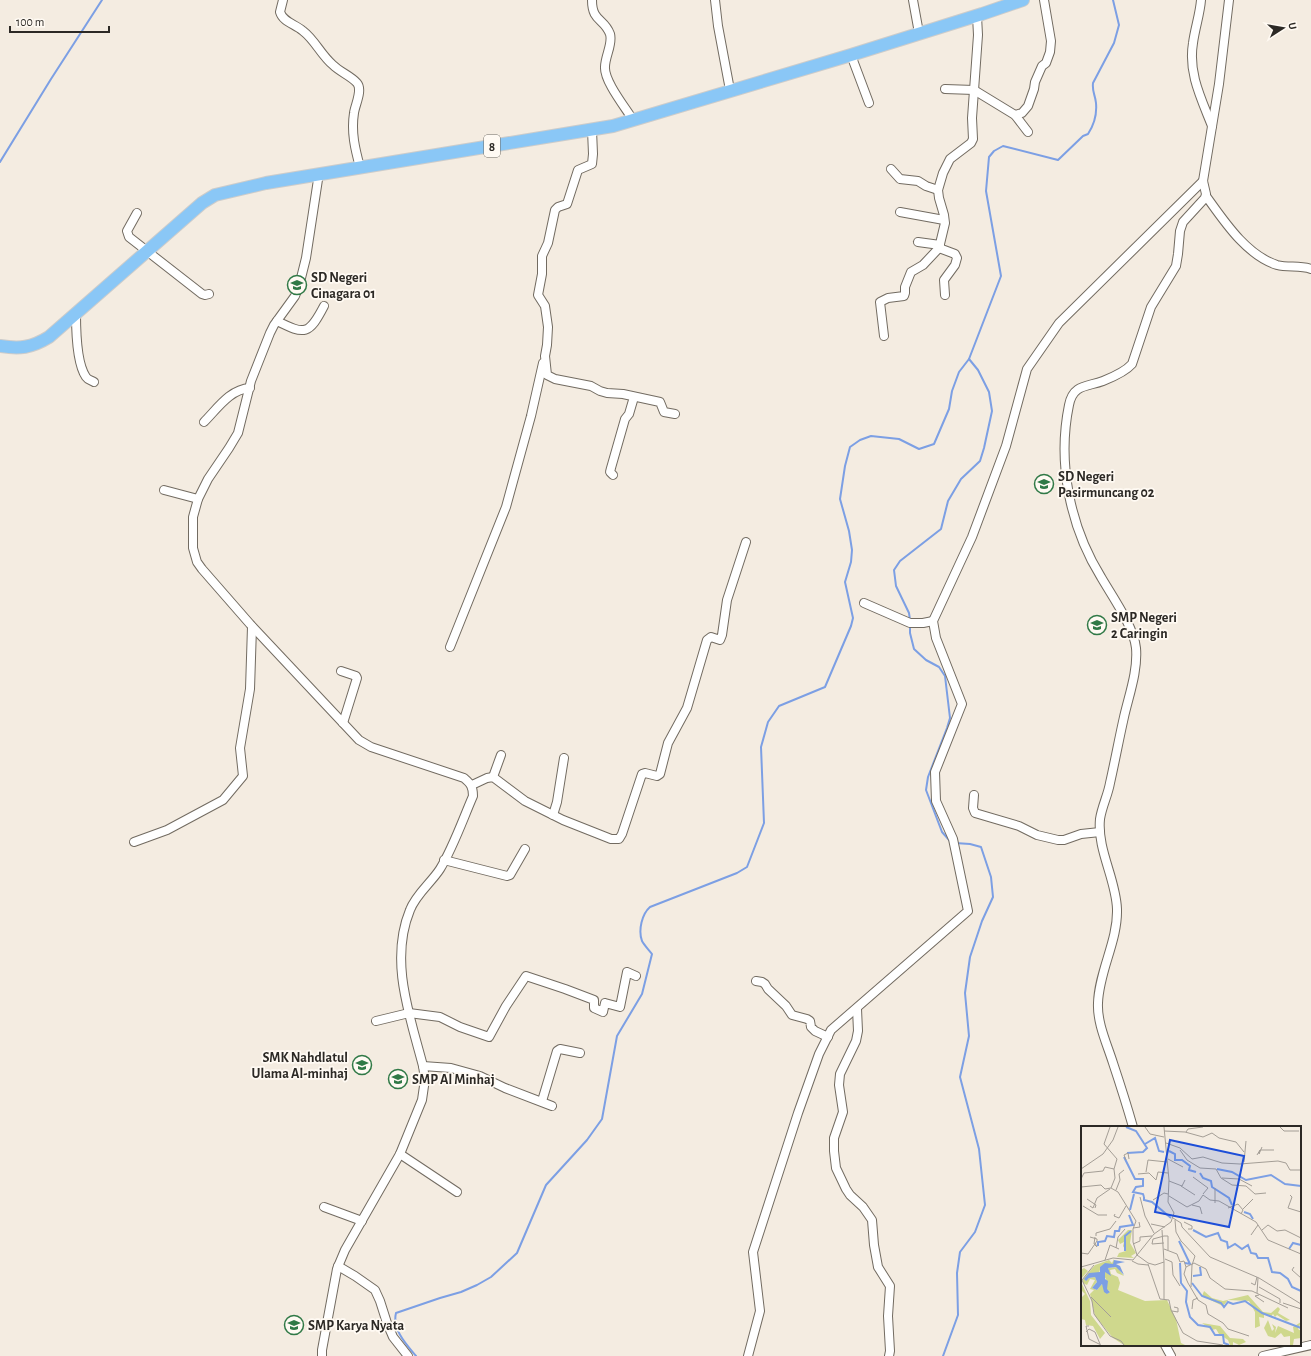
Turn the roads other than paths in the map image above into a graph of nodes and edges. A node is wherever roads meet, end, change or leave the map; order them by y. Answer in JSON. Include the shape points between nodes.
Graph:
{"nodes":[{"id":1,"x":283,"y":0,"type":"edge"},
{"id":2,"x":592,"y":0,"type":"edge"},
{"id":3,"x":715,"y":0,"type":"edge"},
{"id":4,"x":913,"y":0,"type":"edge"},
{"id":5,"x":1023,"y":0,"type":"edge"},
{"id":6,"x":1044,"y":0,"type":"edge"},
{"id":7,"x":1201,"y":0,"type":"edge"},
{"id":8,"x":1229,"y":0,"type":"edge"},
{"id":9,"x":977,"y":16,"type":"junction"},
{"id":10,"x":919,"y":33,"type":"junction"},
{"id":11,"x":852,"y":55,"type":"junction"},
{"id":12,"x":945,"y":89,"type":"dead end"},
{"id":13,"x":730,"y":90,"type":"junction"},
{"id":14,"x":974,"y":90,"type":"junction"},
{"id":15,"x":869,"y":103,"type":"dead end"},
{"id":16,"x":1015,"y":115,"type":"junction"},
{"id":17,"x":633,"y":120,"type":"junction"},
{"id":18,"x":1212,"y":127,"type":"junction"},
{"id":19,"x":592,"y":130,"type":"junction"},
{"id":20,"x":1028,"y":132,"type":"dead end"},
{"id":21,"x":360,"y":167,"type":"junction"},
{"id":22,"x":891,"y":169,"type":"dead end"},
{"id":23,"x":319,"y":173,"type":"junction"},
{"id":24,"x":1203,"y":181,"type":"junction"},
{"id":25,"x":938,"y":190,"type":"junction"},
{"id":26,"x":1206,"y":196,"type":"junction"},
{"id":27,"x":900,"y":212,"type":"dead end"},
{"id":28,"x":137,"y":213,"type":"dead end"},
{"id":29,"x":944,"y":220,"type":"junction"},
{"id":30,"x":918,"y":242,"type":"dead end"},
{"id":31,"x":940,"y":247,"type":"junction"},
{"id":32,"x":148,"y":251,"type":"junction"},
{"id":33,"x":1311,"y":268,"type":"edge"},
{"id":34,"x":209,"y":294,"type":"dead end"},
{"id":35,"x":945,"y":295,"type":"dead end"},
{"id":36,"x":324,"y":306,"type":"dead end"},
{"id":37,"x":76,"y":314,"type":"junction"},
{"id":38,"x":277,"y":321,"type":"junction"},
{"id":39,"x":884,"y":336,"type":"dead end"},
{"id":40,"x":0,"y":346,"type":"edge"},
{"id":41,"x":545,"y":356,"type":"junction"},
{"id":42,"x":94,"y":382,"type":"dead end"},
{"id":43,"x":250,"y":388,"type":"junction"},
{"id":44,"x":634,"y":397,"type":"junction"},
{"id":45,"x":675,"y":414,"type":"dead end"},
{"id":46,"x":204,"y":422,"type":"dead end"},
{"id":47,"x":613,"y":475,"type":"dead end"},
{"id":48,"x":164,"y":490,"type":"dead end"},
{"id":49,"x":198,"y":499,"type":"junction"},
{"id":50,"x":746,"y":542,"type":"dead end"},
{"id":51,"x":864,"y":603,"type":"dead end"},
{"id":52,"x":933,"y":621,"type":"junction"},
{"id":53,"x":252,"y":627,"type":"junction"},
{"id":54,"x":450,"y":647,"type":"dead end"},
{"id":55,"x":341,"y":671,"type":"dead end"},
{"id":56,"x":343,"y":723,"type":"junction"},
{"id":57,"x":501,"y":755,"type":"dead end"},
{"id":58,"x":564,"y":758,"type":"dead end"},
{"id":59,"x":493,"y":777,"type":"junction"},
{"id":60,"x":472,"y":785,"type":"junction"},
{"id":61,"x":974,"y":795,"type":"dead end"},
{"id":62,"x":553,"y":815,"type":"junction"},
{"id":63,"x":1100,"y":832,"type":"junction"},
{"id":64,"x":134,"y":842,"type":"dead end"},
{"id":65,"x":525,"y":849,"type":"dead end"},
{"id":66,"x":444,"y":860,"type":"junction"},
{"id":67,"x":636,"y":976,"type":"dead end"},
{"id":68,"x":756,"y":981,"type":"dead end"},
{"id":69,"x":857,"y":1009,"type":"junction"},
{"id":70,"x":409,"y":1013,"type":"junction"},
{"id":71,"x":376,"y":1022,"type":"dead end"},
{"id":72,"x":828,"y":1037,"type":"junction"},
{"id":73,"x":580,"y":1052,"type":"dead end"},
{"id":74,"x":423,"y":1066,"type":"junction"},
{"id":75,"x":542,"y":1101,"type":"junction"},
{"id":76,"x":552,"y":1106,"type":"dead end"},
{"id":77,"x":1133,"y":1126,"type":"edge"},
{"id":78,"x":400,"y":1154,"type":"junction"},
{"id":79,"x":457,"y":1192,"type":"dead end"},
{"id":80,"x":324,"y":1207,"type":"dead end"},
{"id":81,"x":362,"y":1221,"type":"junction"},
{"id":82,"x":338,"y":1266,"type":"junction"},
{"id":83,"x":1311,"y":1345,"type":"edge"},
{"id":84,"x":1166,"y":1346,"type":"edge"},
{"id":85,"x":322,"y":1356,"type":"edge"},
{"id":86,"x":408,"y":1356,"type":"edge"},
{"id":87,"x":748,"y":1356,"type":"edge"},
{"id":88,"x":889,"y":1356,"type":"edge"},
{"id":89,"x":1171,"y":1356,"type":"edge"},
{"id":90,"x":1263,"y":1356,"type":"edge"}],
"edges":[{"from":1,"to":21,"type":"street","via":[[280,12],[284,19],[310,36],[331,64],[359,87],[353,126]]},
{"from":2,"to":17,"type":"street","via":[[593,13],[610,35],[605,65],[607,79]]},
{"from":3,"to":13,"type":"street"},
{"from":4,"to":10,"type":"street"},
{"from":5,"to":9,"type":"highway","number":"8"},
{"from":6,"to":16,"type":"street","via":[[1051,41],[1050,52],[1035,82],[1028,106],[1022,113]]},
{"from":7,"to":18,"type":"street","via":[[1191,64]]},
{"from":8,"to":18,"type":"street"},
{"from":9,"to":10,"type":"highway","number":"8"},
{"from":9,"to":14,"type":"street"},
{"from":10,"to":11,"type":"highway","number":"8"},
{"from":11,"to":13,"type":"highway","number":"8"},
{"from":11,"to":15,"type":"street"},
{"from":12,"to":14,"type":"street"},
{"from":13,"to":17,"type":"highway","number":"8"},
{"from":14,"to":16,"type":"street"},
{"from":14,"to":25,"type":"street","via":[[973,138],[971,143],[950,159]]},
{"from":16,"to":20,"type":"street"},
{"from":17,"to":19,"type":"highway","number":"8"},
{"from":18,"to":24,"type":"street"},
{"from":19,"to":21,"type":"highway","number":"8"},
{"from":19,"to":41,"type":"street","via":[[592,164],[578,170],[566,204],[558,206],[555,210],[548,243],[542,256],[538,295],[545,306],[548,327]]},
{"from":21,"to":23,"type":"highway","number":"8"},
{"from":22,"to":25,"type":"street","via":[[900,178],[918,181]]},
{"from":23,"to":32,"type":"highway","number":"8","via":[[215,195],[202,203]]},
{"from":23,"to":38,"type":"street","via":[[302,277],[295,296]]},
{"from":24,"to":26,"type":"street"},
{"from":24,"to":52,"type":"street","via":[[1059,322],[1027,369],[1004,453],[972,537]]},
{"from":25,"to":29,"type":"street"},
{"from":26,"to":33,"type":"street","via":[[1234,232],[1262,258],[1286,267]]},
{"from":26,"to":63,"type":"street","via":[[1182,224],[1176,266],[1151,307],[1132,364],[1111,378],[1078,388],[1069,404],[1064,466],[1076,520],[1089,558],[1132,632],[1136,648],[1132,686],[1101,817]]},
{"from":27,"to":29,"type":"street"},
{"from":28,"to":32,"type":"street","via":[[127,233]]},
{"from":29,"to":31,"type":"street"},
{"from":30,"to":31,"type":"street"},
{"from":31,"to":35,"type":"street","via":[[955,254],[957,258],[944,280]]},
{"from":31,"to":39,"type":"street","via":[[923,265],[911,272],[904,296],[880,302]]},
{"from":32,"to":34,"type":"street","via":[[202,294]]},
{"from":32,"to":37,"type":"highway","number":"8"},
{"from":36,"to":38,"type":"street","via":[[308,330],[295,330]]},
{"from":37,"to":40,"type":"highway","number":"8","via":[[49,338],[38,344],[25,347]]},
{"from":37,"to":42,"type":"street","via":[[79,355],[85,374]]},
{"from":38,"to":43,"type":"street"},
{"from":41,"to":44,"type":"street","via":[[547,375],[550,377],[590,386],[607,393]]},
{"from":41,"to":54,"type":"street","via":[[506,507]]},
{"from":43,"to":46,"type":"street","via":[[228,397]]},
{"from":43,"to":49,"type":"street","via":[[238,433]]},
{"from":44,"to":45,"type":"street","via":[[660,402],[664,412]]},
{"from":44,"to":47,"type":"street","via":[[611,468],[610,472]]},
{"from":48,"to":49,"type":"street"},
{"from":49,"to":53,"type":"street","via":[[192,531],[197,562]]},
{"from":50,"to":62,"type":"street","via":[[727,600],[720,640],[711,637],[707,640],[686,708],[668,743],[660,774],[642,774],[620,838],[611,839]]},
{"from":51,"to":52,"type":"street","via":[[910,623]]},
{"from":52,"to":69,"type":"street","via":[[936,638],[962,704],[935,772],[936,801],[953,839],[968,911]]},
{"from":53,"to":56,"type":"street"},
{"from":53,"to":64,"type":"street","via":[[250,689],[240,748],[243,776],[223,800],[167,830]]},
{"from":55,"to":56,"type":"street","via":[[357,678]]},
{"from":56,"to":60,"type":"street","via":[[359,740],[371,747],[464,778]]},
{"from":57,"to":59,"type":"street"},
{"from":58,"to":62,"type":"street"},
{"from":59,"to":60,"type":"street"},
{"from":59,"to":62,"type":"street","via":[[525,801]]},
{"from":60,"to":66,"type":"street","via":[[473,796]]},
{"from":61,"to":63,"type":"street","via":[[975,813],[1019,826],[1046,838],[1064,840],[1081,834]]},
{"from":63,"to":77,"type":"street","via":[[1117,910],[1100,986],[1098,1010]]},
{"from":65,"to":66,"type":"street","via":[[508,876]]},
{"from":66,"to":70,"type":"street","via":[[414,902],[404,932],[402,975]]},
{"from":67,"to":70,"type":"street","via":[[627,972],[620,1007],[605,1003],[603,1012],[594,1008],[594,1000],[526,976],[489,1037],[440,1017]]},
{"from":68,"to":72,"type":"street","via":[[762,982],[792,1015],[807,1019],[815,1031]]},
{"from":69,"to":72,"type":"street","via":[[831,1030]]},
{"from":69,"to":88,"type":"street","via":[[856,1041],[840,1074],[843,1112],[835,1134],[834,1151],[836,1168],[843,1184],[872,1220],[878,1267],[890,1286]]},
{"from":70,"to":71,"type":"street"},
{"from":70,"to":74,"type":"street"},
{"from":72,"to":87,"type":"street","via":[[819,1054],[798,1113],[753,1252],[760,1311]]},
{"from":73,"to":75,"type":"street","via":[[560,1049],[557,1051]]},
{"from":74,"to":75,"type":"street","via":[[465,1071]]},
{"from":74,"to":78,"type":"street","via":[[425,1079],[422,1100]]},
{"from":75,"to":76,"type":"street"},
{"from":78,"to":79,"type":"street"},
{"from":78,"to":81,"type":"street"},
{"from":80,"to":81,"type":"street"},
{"from":81,"to":82,"type":"street"},
{"from":82,"to":85,"type":"street"},
{"from":82,"to":86,"type":"street","via":[[375,1290],[386,1323]]},
{"from":83,"to":90,"type":"street"},
{"from":84,"to":89,"type":"street"}]}
